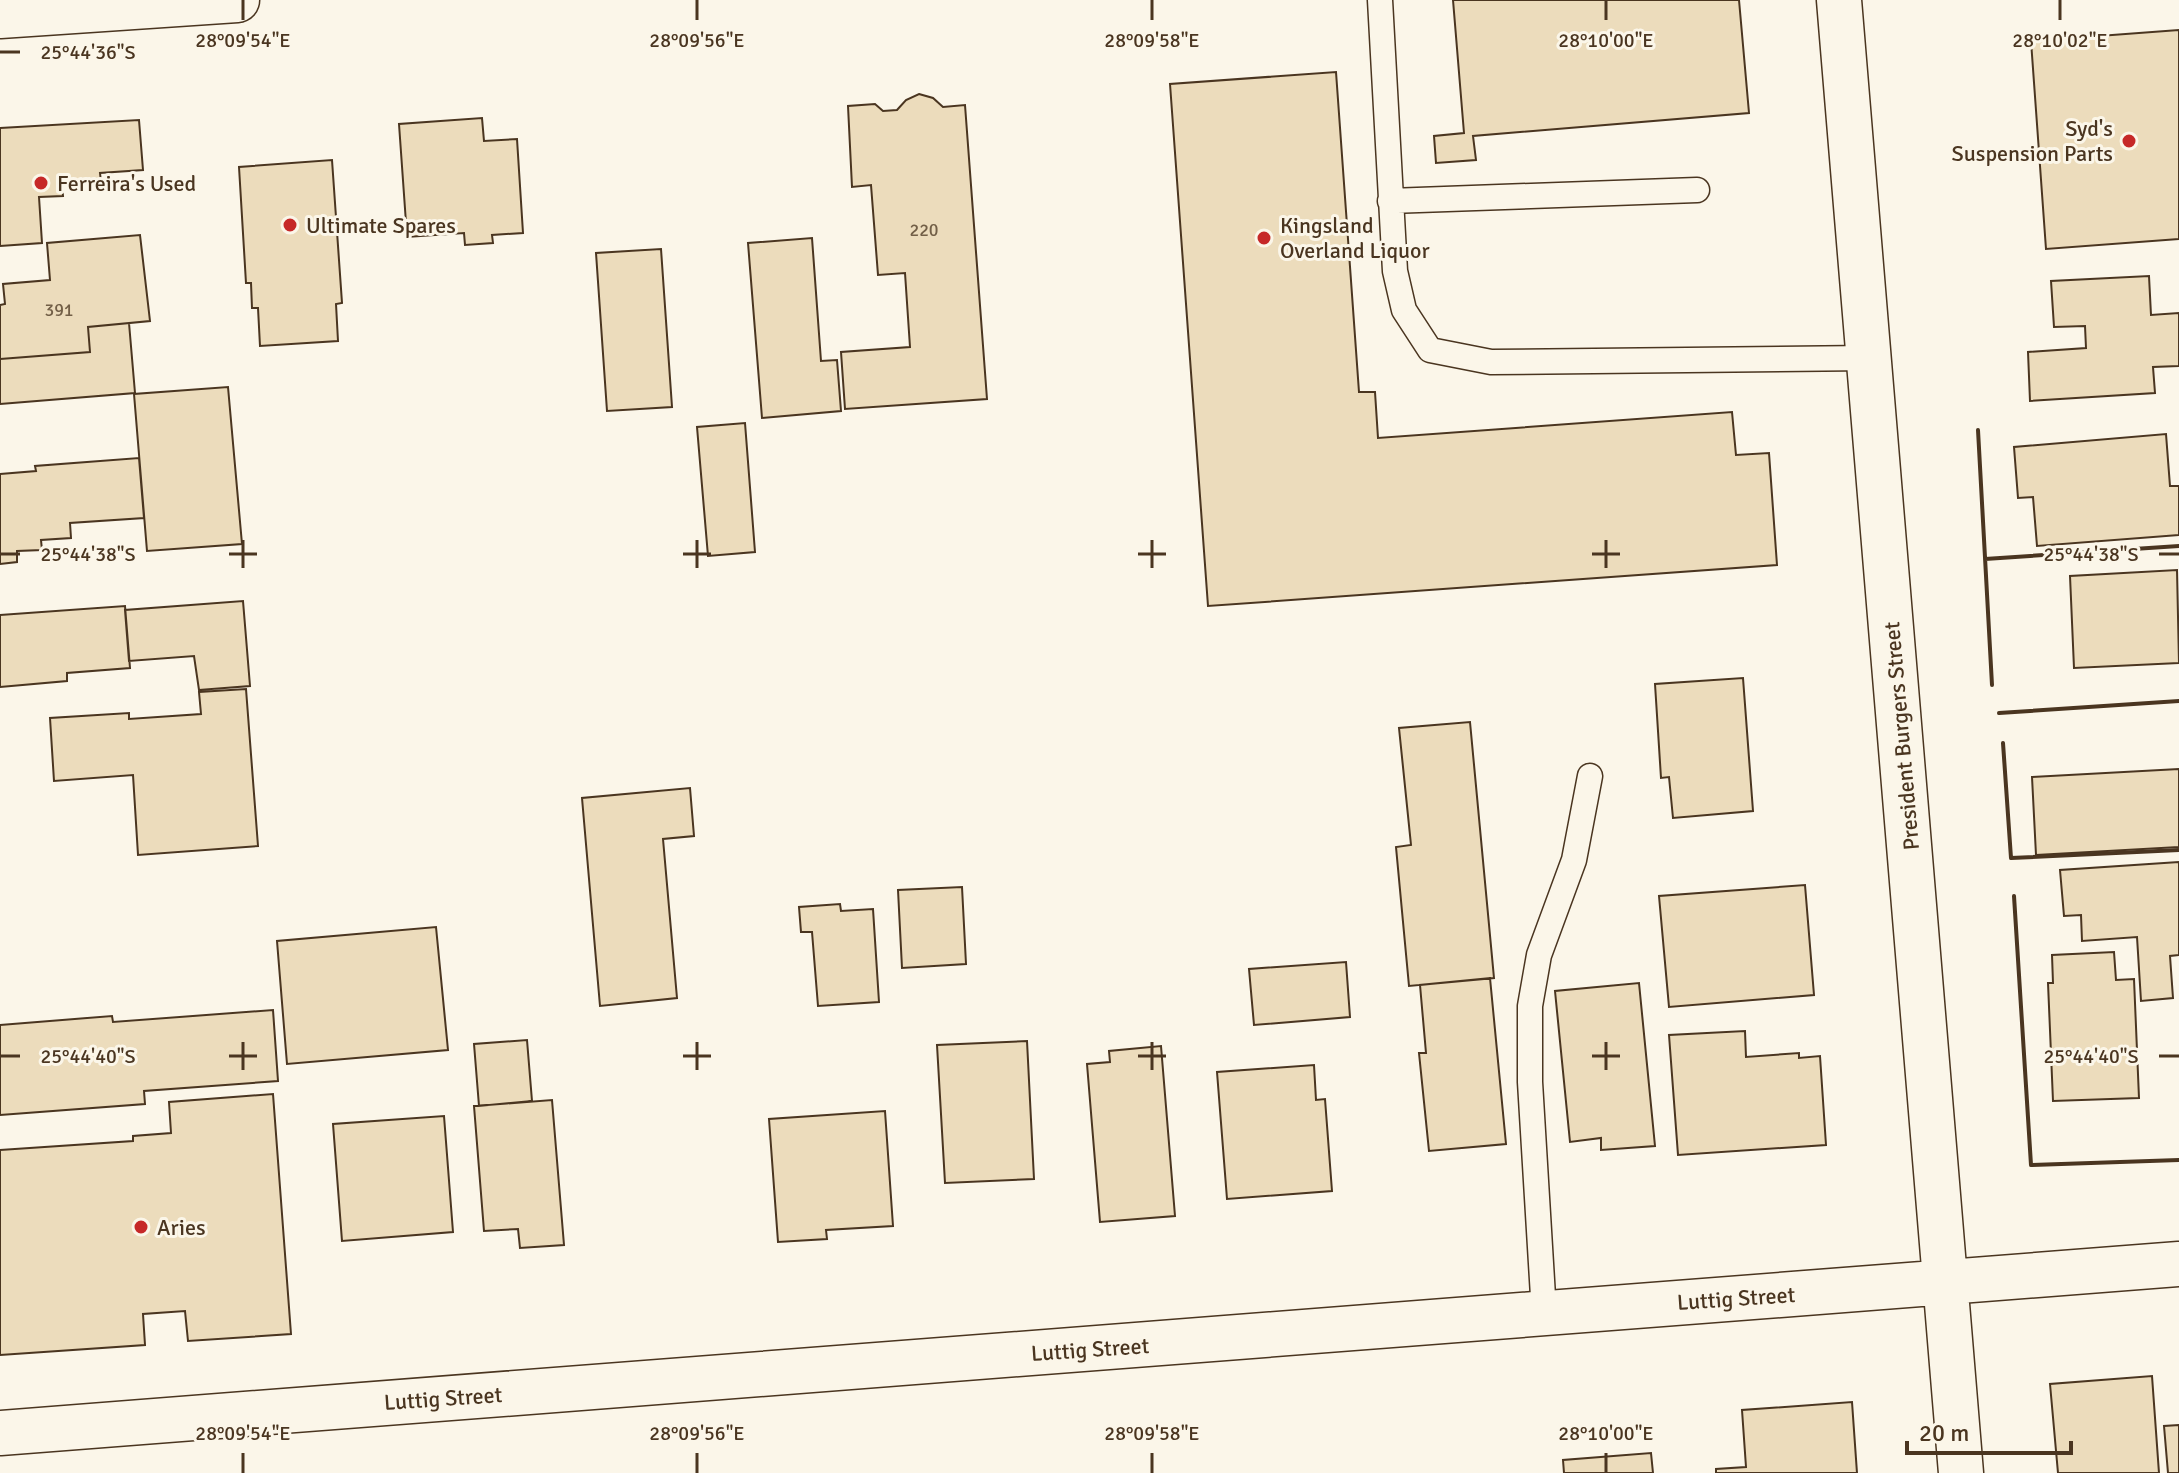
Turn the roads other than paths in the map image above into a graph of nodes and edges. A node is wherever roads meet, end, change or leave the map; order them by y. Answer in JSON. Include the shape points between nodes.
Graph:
{"nodes":[{"id":1,"x":237,"y":0,"type":"edge"},
{"id":2,"x":1380,"y":0,"type":"edge"},
{"id":3,"x":1839,"y":0,"type":"edge"},
{"id":4,"x":0,"y":16,"type":"edge"},
{"id":5,"x":1697,"y":190,"type":"dead end"},
{"id":6,"x":1390,"y":201,"type":"junction"},
{"id":7,"x":1869,"y":358,"type":"junction"},
{"id":8,"x":1590,"y":776,"type":"dead end"},
{"id":9,"x":2179,"y":1264,"type":"edge"},
{"id":10,"x":1947,"y":1282,"type":"junction"},
{"id":11,"x":1544,"y":1313,"type":"junction"},
{"id":12,"x":0,"y":1433,"type":"edge"},
{"id":13,"x":1961,"y":1473,"type":"edge"}],
"edges":[{"from":1,"to":4,"type":"street"},
{"from":2,"to":6,"type":"lane"},
{"from":3,"to":7,"type":"street","name":"President Burgers Street"},
{"from":5,"to":6,"type":"lane"},
{"from":6,"to":7,"type":"lane","via":[[1404,310],[1430,350],[1491,362]]},
{"from":7,"to":10,"type":"street","name":"President Burgers Street"},
{"from":8,"to":11,"type":"lane","via":[[1574,860],[1539,955],[1530,1006]]},
{"from":9,"to":10,"type":"street","name":"Luttig Street"},
{"from":10,"to":11,"type":"street","name":"Luttig Street"},
{"from":10,"to":13,"type":"street","name":"President Burgers Street"},
{"from":11,"to":12,"type":"street","name":"Luttig Street"}]}
